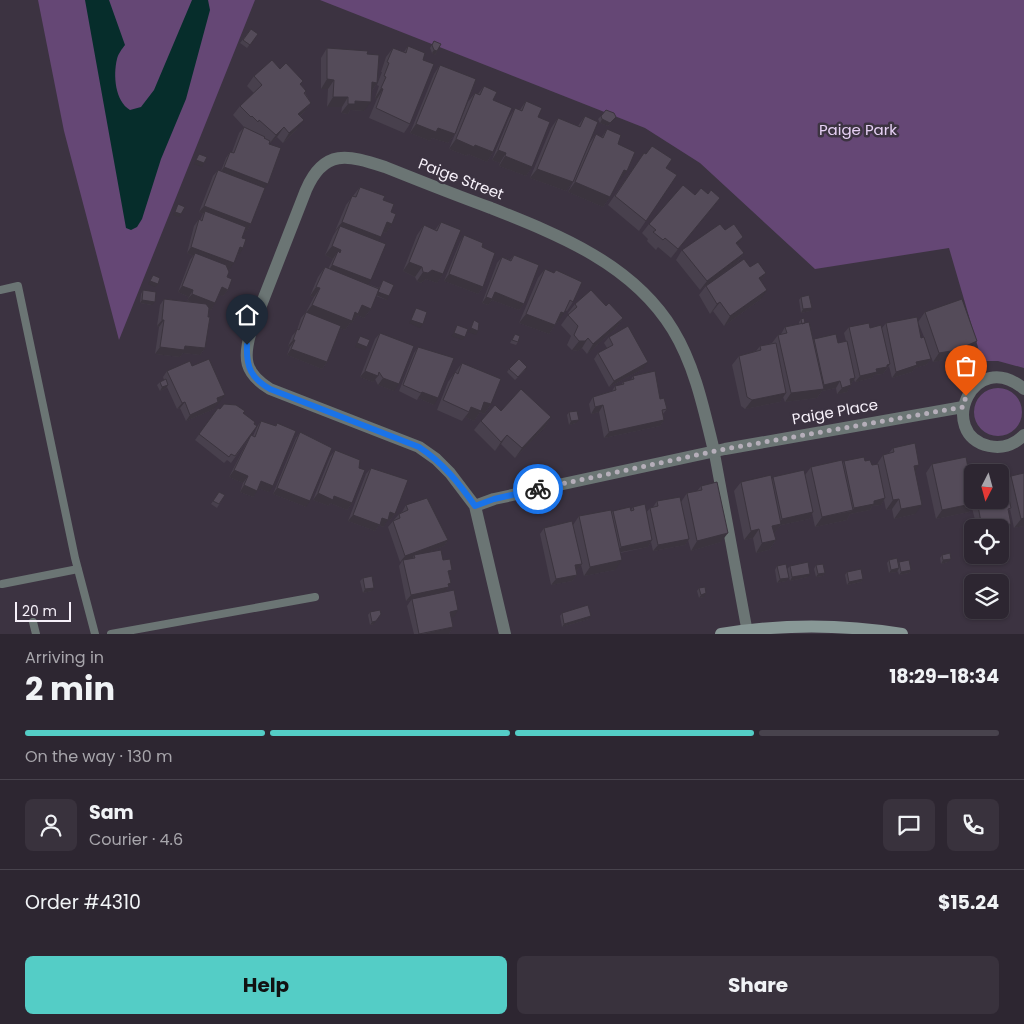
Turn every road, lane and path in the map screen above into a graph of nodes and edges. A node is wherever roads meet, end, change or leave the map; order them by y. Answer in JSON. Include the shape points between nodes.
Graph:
{"nodes":[{"id":1,"x":0,"y":290,"type":"edge"},
{"id":2,"x":1024,"y":389,"type":"edge"},
{"id":3,"x":963,"y":407,"type":"junction"},
{"id":4,"x":1024,"y":435,"type":"edge"},
{"id":5,"x":714,"y":451,"type":"junction"},
{"id":6,"x":475,"y":506,"type":"junction"},
{"id":7,"x":78,"y":569,"type":"junction"},
{"id":8,"x":2,"y":584,"type":"dead end"},
{"id":9,"x":315,"y":597,"type":"dead end"},
{"id":10,"x":33,"y":622,"type":"dead end"},
{"id":11,"x":747,"y":630,"type":"junction"},
{"id":12,"x":36,"y":634,"type":"edge"},
{"id":13,"x":95,"y":634,"type":"edge"},
{"id":14,"x":111,"y":634,"type":"edge"},
{"id":15,"x":505,"y":634,"type":"edge"},
{"id":16,"x":721,"y":634,"type":"edge"},
{"id":17,"x":902,"y":634,"type":"edge"}],
"edges":[{"from":1,"to":7,"type":"lane","via":[[18,286]]},
{"from":2,"to":3,"type":"street","via":[[1005,378],[988,379],[973,387]]},
{"from":3,"to":4,"type":"street","via":[[967,430],[985,445],[1008,446]]},
{"from":3,"to":5,"type":"street","name":"Paige Place"},
{"from":5,"to":6,"type":"street","via":[[494,499]]},
{"from":5,"to":6,"type":"street","name":"Paige Street","via":[[696,384],[681,344],[657,309],[616,270],[585,249],[552,233],[385,167],[357,158],[331,160],[312,175],[251,331],[247,364],[258,382],[270,389],[419,447],[450,473]]},
{"from":5,"to":11,"type":"street"},
{"from":6,"to":15,"type":"street","name":"Paige Street"},
{"from":7,"to":8,"type":"lane"},
{"from":7,"to":13,"type":"lane"},
{"from":9,"to":14,"type":"lane"},
{"from":10,"to":12,"type":"lane"},
{"from":11,"to":16,"type":"main road"},
{"from":11,"to":17,"type":"main road","via":[[842,626]]}]}
